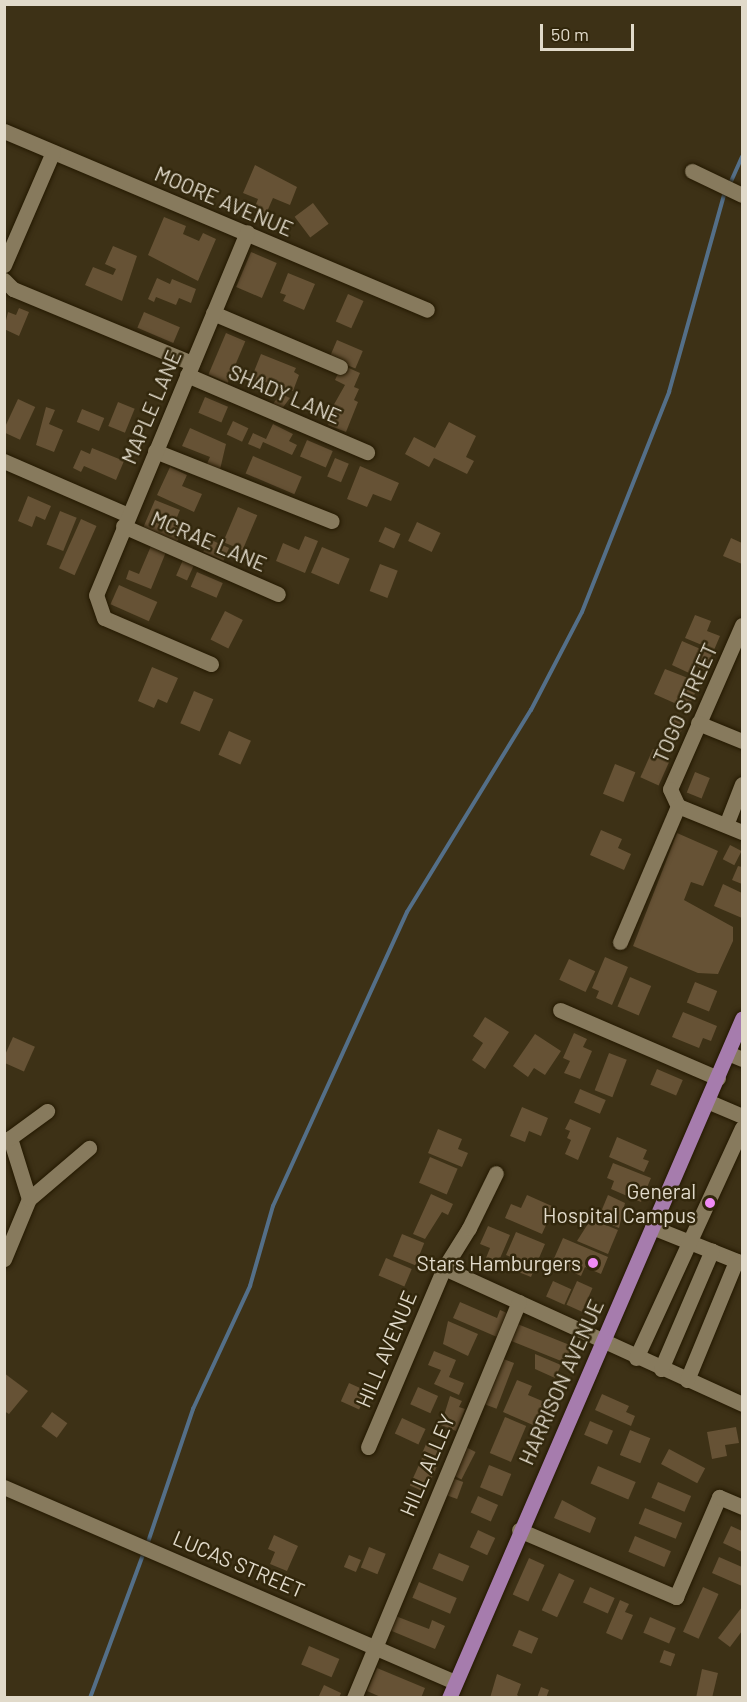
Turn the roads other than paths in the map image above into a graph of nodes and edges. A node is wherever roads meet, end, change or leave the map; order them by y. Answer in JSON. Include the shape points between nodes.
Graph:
{"nodes":[{"id":1,"x":4,"y":131,"type":"edge"},
{"id":2,"x":53,"y":152,"type":"junction"},
{"id":3,"x":692,"y":171,"type":"dead end"},
{"id":4,"x":742,"y":195,"type":"edge"},
{"id":5,"x":247,"y":232,"type":"junction"},
{"id":6,"x":4,"y":265,"type":"edge"},
{"id":7,"x":4,"y":280,"type":"edge"},
{"id":8,"x":427,"y":310,"type":"dead end"},
{"id":9,"x":213,"y":313,"type":"junction"},
{"id":10,"x":340,"y":367,"type":"dead end"},
{"id":11,"x":190,"y":369,"type":"junction"},
{"id":12,"x":155,"y":451,"type":"junction"},
{"id":13,"x":367,"y":452,"type":"dead end"},
{"id":14,"x":4,"y":461,"type":"edge"},
{"id":15,"x":125,"y":520,"type":"junction"},
{"id":16,"x":332,"y":521,"type":"dead end"},
{"id":17,"x":279,"y":594,"type":"dead end"},
{"id":18,"x":742,"y":625,"type":"edge"},
{"id":19,"x":211,"y":664,"type":"dead end"},
{"id":20,"x":698,"y":723,"type":"junction"},
{"id":21,"x":742,"y":741,"type":"edge"},
{"id":22,"x":742,"y":784,"type":"edge"},
{"id":23,"x":675,"y":803,"type":"junction"},
{"id":24,"x":726,"y":825,"type":"junction"},
{"id":25,"x":742,"y":832,"type":"edge"},
{"id":26,"x":620,"y":942,"type":"dead end"},
{"id":27,"x":560,"y":1010,"type":"dead end"},
{"id":28,"x":742,"y":1019,"type":"edge"},
{"id":29,"x":735,"y":1056,"type":"edge"},
{"id":30,"x":718,"y":1078,"type":"junction"},
{"id":31,"x":707,"y":1101,"type":"junction"},
{"id":32,"x":47,"y":1111,"type":"dead end"},
{"id":33,"x":742,"y":1116,"type":"edge"},
{"id":34,"x":742,"y":1128,"type":"edge"},
{"id":35,"x":89,"y":1148,"type":"dead end"},
{"id":36,"x":496,"y":1173,"type":"dead end"},
{"id":37,"x":29,"y":1199,"type":"junction"},
{"id":38,"x":652,"y":1227,"type":"junction"},
{"id":39,"x":689,"y":1241,"type":"junction"},
{"id":40,"x":712,"y":1250,"type":"junction"},
{"id":41,"x":4,"y":1259,"type":"edge"},
{"id":42,"x":739,"y":1262,"type":"edge"},
{"id":43,"x":444,"y":1268,"type":"junction"},
{"id":44,"x":519,"y":1302,"type":"junction"},
{"id":45,"x":601,"y":1341,"type":"junction"},
{"id":46,"x":636,"y":1358,"type":"junction"},
{"id":47,"x":661,"y":1369,"type":"junction"},
{"id":48,"x":687,"y":1380,"type":"junction"},
{"id":49,"x":742,"y":1404,"type":"edge"},
{"id":50,"x":368,"y":1447,"type":"dead end"},
{"id":51,"x":4,"y":1487,"type":"edge"},
{"id":52,"x":742,"y":1507,"type":"edge"},
{"id":53,"x":519,"y":1530,"type":"junction"},
{"id":54,"x":374,"y":1644,"type":"junction"},
{"id":55,"x":456,"y":1682,"type":"junction"},
{"id":56,"x":354,"y":1698,"type":"edge"},
{"id":57,"x":449,"y":1698,"type":"edge"}],
"edges":[{"from":1,"to":2,"type":"street","name":"MOORE AVENUE"},
{"from":2,"to":5,"type":"street","name":"MOORE AVENUE"},
{"from":2,"to":6,"type":"street"},
{"from":3,"to":4,"type":"street"},
{"from":5,"to":8,"type":"street","name":"MOORE AVENUE"},
{"from":5,"to":9,"type":"street","name":"MAPLE LANE"},
{"from":7,"to":11,"type":"street","name":"SHADY LANE","via":[[13,289]]},
{"from":9,"to":10,"type":"street"},
{"from":9,"to":11,"type":"street","name":"MAPLE LANE"},
{"from":11,"to":12,"type":"street","name":"MAPLE LANE"},
{"from":11,"to":13,"type":"street","name":"SHADY LANE"},
{"from":12,"to":15,"type":"street","name":"MAPLE LANE"},
{"from":12,"to":16,"type":"street"},
{"from":14,"to":15,"type":"street","name":"MCRAE LANE"},
{"from":15,"to":17,"type":"street","name":"MCRAE LANE"},
{"from":15,"to":19,"type":"street","name":"MAPLE LANE","via":[[96,599],[104,618]]},
{"from":18,"to":20,"type":"street","name":"TOGO STREET"},
{"from":20,"to":21,"type":"street"},
{"from":20,"to":23,"type":"street","name":"TOGO STREET","via":[[670,789]]},
{"from":22,"to":24,"type":"street"},
{"from":23,"to":24,"type":"street"},
{"from":23,"to":26,"type":"street","name":"TOGO STREET"},
{"from":24,"to":25,"type":"street"},
{"from":27,"to":30,"type":"street"},
{"from":28,"to":29,"type":"main road","name":"HARRISON AVENUE"},
{"from":29,"to":30,"type":"main road","name":"HARRISON AVENUE"},
{"from":30,"to":31,"type":"main road","name":"HARRISON AVENUE"},
{"from":31,"to":33,"type":"street"},
{"from":31,"to":38,"type":"main road","name":"HARRISON AVENUE"},
{"from":32,"to":37,"type":"street","via":[[10,1138]]},
{"from":34,"to":39,"type":"street"},
{"from":35,"to":37,"type":"street"},
{"from":36,"to":43,"type":"street","name":"HILL AVENUE"},
{"from":37,"to":41,"type":"street"},
{"from":38,"to":39,"type":"street"},
{"from":38,"to":45,"type":"main road","name":"HARRISON AVENUE"},
{"from":39,"to":40,"type":"street"},
{"from":39,"to":46,"type":"street"},
{"from":40,"to":42,"type":"street"},
{"from":40,"to":47,"type":"street"},
{"from":42,"to":48,"type":"street"},
{"from":43,"to":44,"type":"street"},
{"from":43,"to":50,"type":"street","name":"HILL AVENUE"},
{"from":44,"to":45,"type":"street"},
{"from":44,"to":54,"type":"street","name":"HILL ALLEY"},
{"from":45,"to":46,"type":"street"},
{"from":45,"to":53,"type":"main road","name":"HARRISON AVENUE"},
{"from":46,"to":47,"type":"street"},
{"from":47,"to":48,"type":"street"},
{"from":48,"to":49,"type":"street"},
{"from":51,"to":54,"type":"street","name":"LUCAS STREET"},
{"from":52,"to":53,"type":"street","via":[[719,1497],[676,1597]]},
{"from":53,"to":55,"type":"main road","name":"HARRISON AVENUE"},
{"from":54,"to":55,"type":"street","name":"LUCAS STREET"},
{"from":54,"to":56,"type":"street"},
{"from":55,"to":57,"type":"main road","name":"HARRISON AVENUE"}]}
